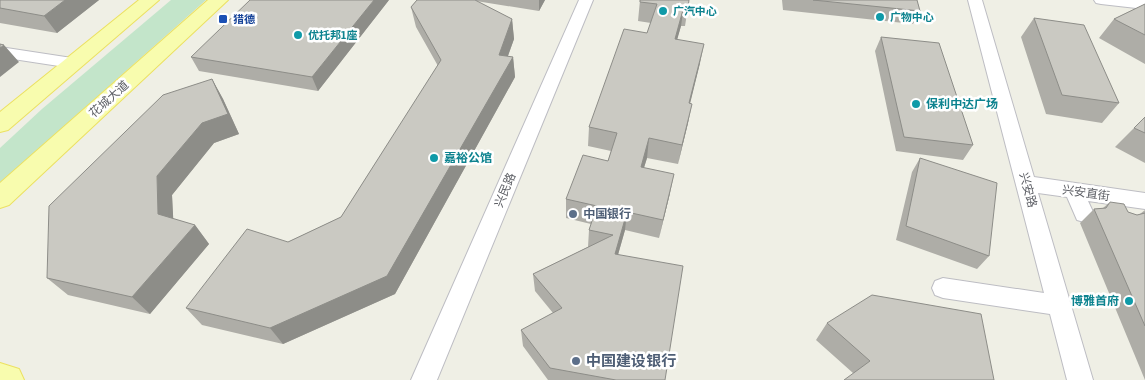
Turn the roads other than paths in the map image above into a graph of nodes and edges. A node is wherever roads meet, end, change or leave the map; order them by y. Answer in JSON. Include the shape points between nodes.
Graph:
{"nodes":[{"id":1,"x":150,"y":0,"type":"edge"},
{"id":2,"x":219,"y":0,"type":"edge"},
{"id":3,"x":586,"y":0,"type":"edge"},
{"id":4,"x":975,"y":0,"type":"edge"},
{"id":5,"x":1101,"y":0,"type":"edge"},
{"id":6,"x":1145,"y":4,"type":"edge"},
{"id":7,"x":0,"y":52,"type":"edge"},
{"id":8,"x":72,"y":63,"type":"junction"},
{"id":9,"x":0,"y":124,"type":"edge"},
{"id":10,"x":1027,"y":184,"type":"junction"},
{"id":11,"x":1074,"y":191,"type":"junction"},
{"id":12,"x":1112,"y":196,"type":"junction"},
{"id":13,"x":0,"y":198,"type":"edge"},
{"id":14,"x":1145,"y":201,"type":"edge"},
{"id":15,"x":1084,"y":214,"type":"dead end"},
{"id":16,"x":1122,"y":219,"type":"edge"},
{"id":17,"x":944,"y":288,"type":"dead end"},
{"id":18,"x":1060,"y":305,"type":"junction"},
{"id":19,"x":0,"y":378,"type":"edge"},
{"id":20,"x":8,"y":380,"type":"edge"},
{"id":21,"x":424,"y":380,"type":"edge"},
{"id":22,"x":1080,"y":380,"type":"edge"}],
"edges":[{"from":1,"to":8,"type":"main road"},
{"from":2,"to":13,"type":"main road","name":"花城大道"},
{"from":3,"to":21,"type":"street","name":"兴民路"},
{"from":4,"to":10,"type":"street","name":"兴安路"},
{"from":5,"to":6,"type":"street"},
{"from":7,"to":8,"type":"street"},
{"from":8,"to":9,"type":"main road"},
{"from":10,"to":11,"type":"street","name":"兴安直街"},
{"from":10,"to":18,"type":"street","name":"兴安路"},
{"from":11,"to":12,"type":"street","name":"兴安直街"},
{"from":11,"to":15,"type":"street"},
{"from":12,"to":14,"type":"street","name":"兴安直街"},
{"from":12,"to":16,"type":"street"},
{"from":17,"to":18,"type":"street"},
{"from":18,"to":22,"type":"street","name":"兴安路"},
{"from":19,"to":20,"type":"main road"}]}
